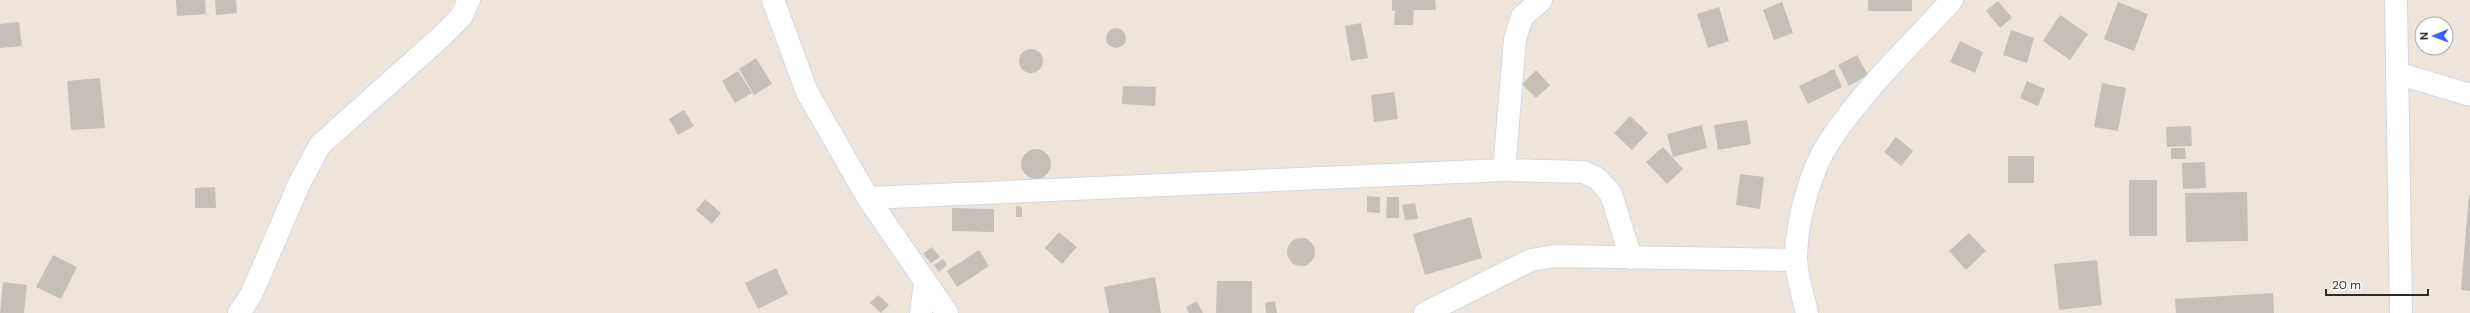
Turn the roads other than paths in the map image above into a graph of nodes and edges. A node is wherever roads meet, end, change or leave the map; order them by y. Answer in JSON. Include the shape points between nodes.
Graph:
{"nodes":[{"id":1,"x":469,"y":0,"type":"edge"},
{"id":2,"x":773,"y":0,"type":"edge"},
{"id":3,"x":1541,"y":0,"type":"edge"},
{"id":4,"x":1952,"y":0,"type":"edge"},
{"id":5,"x":2396,"y":0,"type":"edge"},
{"id":6,"x":2397,"y":73,"type":"junction"},
{"id":7,"x":2470,"y":95,"type":"edge"},
{"id":8,"x":1504,"y":170,"type":"junction"},
{"id":9,"x":868,"y":198,"type":"junction"},
{"id":10,"x":1631,"y":258,"type":"junction"},
{"id":11,"x":1796,"y":260,"type":"junction"},
{"id":12,"x":925,"y":283,"type":"junction"},
{"id":13,"x":239,"y":313,"type":"edge"},
{"id":14,"x":922,"y":313,"type":"edge"},
{"id":15,"x":947,"y":313,"type":"edge"},
{"id":16,"x":1425,"y":313,"type":"edge"},
{"id":17,"x":1807,"y":313,"type":"edge"},
{"id":18,"x":2401,"y":313,"type":"edge"}],
"edges":[{"from":1,"to":13,"type":"street","via":[[461,17],[442,36],[320,145],[300,182],[251,295]]},
{"from":2,"to":9,"type":"street","via":[[807,92]]},
{"from":3,"to":8,"type":"street","via":[[1522,18],[1515,39]]},
{"from":4,"to":11,"type":"street","via":[[1869,91],[1831,139],[1817,164],[1800,218]]},
{"from":5,"to":6,"type":"street"},
{"from":6,"to":7,"type":"street"},
{"from":6,"to":18,"type":"street"},
{"from":8,"to":9,"type":"street"},
{"from":8,"to":10,"type":"street","via":[[1584,172],[1598,179],[1611,194]]},
{"from":9,"to":12,"type":"street"},
{"from":10,"to":11,"type":"street"},
{"from":10,"to":16,"type":"street","via":[[1555,256],[1531,260]]},
{"from":11,"to":17,"type":"street"},
{"from":12,"to":14,"type":"street"},
{"from":12,"to":15,"type":"street"}]}
